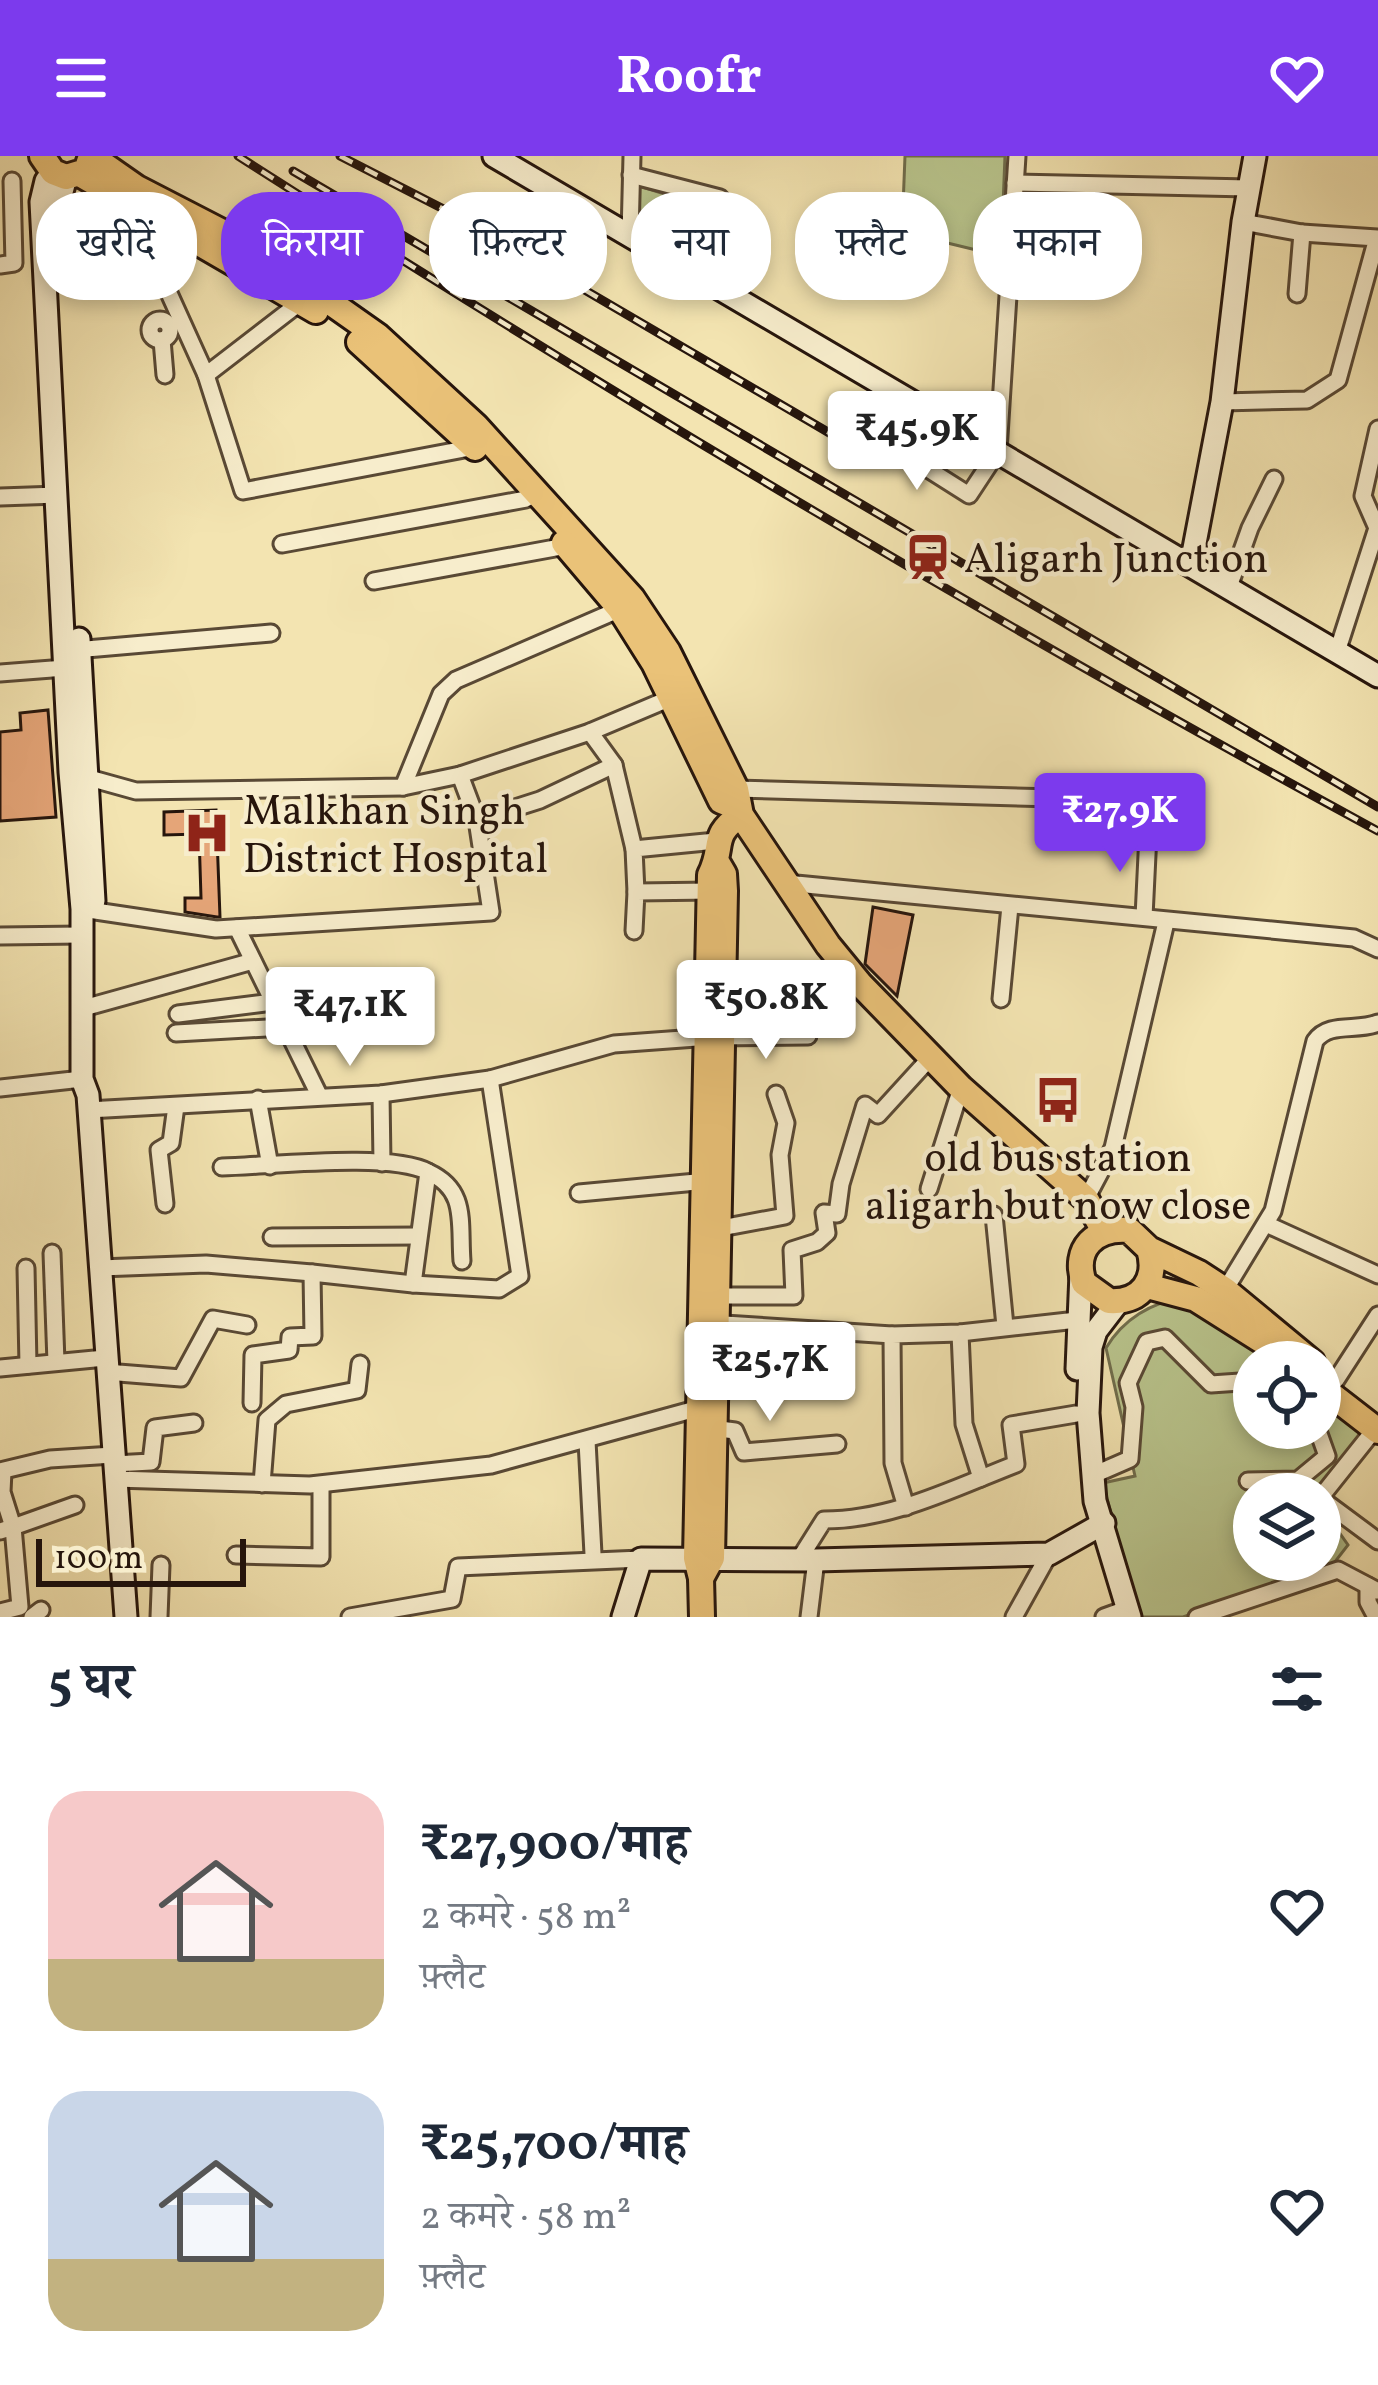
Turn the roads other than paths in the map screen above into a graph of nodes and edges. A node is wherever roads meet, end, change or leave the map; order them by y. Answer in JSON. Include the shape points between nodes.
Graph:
{"nodes":[{"id":1,"x":494,"y":156,"type":"edge"},
{"id":2,"x":632,"y":156,"type":"edge"},
{"id":3,"x":1017,"y":156,"type":"edge"},
{"id":4,"x":1255,"y":156,"type":"edge"},
{"id":5,"x":66,"y":167,"type":"edge"},
{"id":6,"x":632,"y":175,"type":"junction"},
{"id":7,"x":12,"y":181,"type":"dead end"},
{"id":8,"x":1015,"y":183,"type":"junction"},
{"id":9,"x":1249,"y":188,"type":"junction"},
{"id":10,"x":43,"y":192,"type":"edge"},
{"id":11,"x":106,"y":192,"type":"edge"},
{"id":12,"x":698,"y":192,"type":"edge"},
{"id":13,"x":1015,"y":192,"type":"edge"},
{"id":14,"x":1243,"y":222,"type":"junction"},
{"id":15,"x":1303,"y":232,"type":"junction"},
{"id":16,"x":630,"y":236,"type":"joint"},
{"id":17,"x":1378,"y":236,"type":"edge"},
{"id":18,"x":197,"y":244,"type":"edge"},
{"id":19,"x":7,"y":264,"type":"edge"},
{"id":20,"x":1297,"y":294,"type":"dead end"},
{"id":21,"x":47,"y":300,"type":"edge"},
{"id":22,"x":160,"y":300,"type":"edge"},
{"id":23,"x":172,"y":300,"type":"edge"},
{"id":24,"x":739,"y":300,"type":"edge"},
{"id":25,"x":1008,"y":300,"type":"edge"},
{"id":26,"x":302,"y":302,"type":"junction"},
{"id":27,"x":166,"y":375,"type":"dead end"},
{"id":28,"x":206,"y":375,"type":"junction"},
{"id":29,"x":1222,"y":402,"type":"junction"},
{"id":30,"x":915,"y":403,"type":"junction"},
{"id":31,"x":442,"y":405,"type":"junction"},
{"id":32,"x":1378,"y":429,"type":"edge"},
{"id":33,"x":475,"y":447,"type":"junction"},
{"id":34,"x":998,"y":452,"type":"junction"},
{"id":35,"x":1274,"y":479,"type":"dead end"},
{"id":36,"x":58,"y":495,"type":"junction"},
{"id":37,"x":0,"y":497,"type":"edge"},
{"id":38,"x":526,"y":499,"type":"junction"},
{"id":39,"x":282,"y":544,"type":"dead end"},
{"id":40,"x":566,"y":546,"type":"junction"},
{"id":41,"x":1191,"y":564,"type":"junction"},
{"id":42,"x":374,"y":581,"type":"dead end"},
{"id":43,"x":1229,"y":587,"type":"junction"},
{"id":44,"x":620,"y":609,"type":"junction"},
{"id":45,"x":271,"y":632,"type":"dead end"},
{"id":46,"x":1336,"y":652,"type":"junction"},
{"id":47,"x":70,"y":656,"type":"junction"},
{"id":48,"x":1374,"y":670,"type":"edge"},
{"id":49,"x":0,"y":673,"type":"edge"},
{"id":50,"x":673,"y":697,"type":"junction"},
{"id":51,"x":590,"y":732,"type":"junction"},
{"id":52,"x":614,"y":765,"type":"junction"},
{"id":53,"x":80,"y":775,"type":"junction"},
{"id":54,"x":460,"y":776,"type":"junction"},
{"id":55,"x":403,"y":787,"type":"junction"},
{"id":56,"x":738,"y":804,"type":"junction"},
{"id":57,"x":1085,"y":813,"type":"dead end"},
{"id":58,"x":477,"y":820,"type":"junction"},
{"id":59,"x":1148,"y":834,"type":"dead end"},
{"id":60,"x":634,"y":849,"type":"junction"},
{"id":61,"x":716,"y":852,"type":"junction"},
{"id":62,"x":785,"y":883,"type":"junction"},
{"id":63,"x":712,"y":891,"type":"junction"},
{"id":64,"x":636,"y":892,"type":"junction"},
{"id":65,"x":1010,"y":905,"type":"junction"},
{"id":66,"x":88,"y":910,"type":"junction"},
{"id":67,"x":1144,"y":917,"type":"junction"},
{"id":68,"x":1166,"y":922,"type":"junction"},
{"id":69,"x":236,"y":928,"type":"junction"},
{"id":70,"x":634,"y":931,"type":"dead end"},
{"id":71,"x":81,"y":935,"type":"junction"},
{"id":72,"x":0,"y":936,"type":"edge"},
{"id":73,"x":718,"y":937,"type":"junction"},
{"id":74,"x":1378,"y":949,"type":"edge"},
{"id":75,"x":253,"y":961,"type":"junction"},
{"id":76,"x":1000,"y":999,"type":"dead end"},
{"id":77,"x":273,"y":1001,"type":"junction"},
{"id":78,"x":87,"y":1007,"type":"junction"},
{"id":79,"x":178,"y":1014,"type":"dead end"},
{"id":80,"x":1378,"y":1023,"type":"edge"},
{"id":81,"x":285,"y":1027,"type":"junction"},
{"id":82,"x":176,"y":1033,"type":"dead end"},
{"id":83,"x":717,"y":1036,"type":"junction"},
{"id":84,"x":808,"y":1036,"type":"dead end"},
{"id":85,"x":930,"y":1058,"type":"junction"},
{"id":86,"x":490,"y":1079,"type":"junction"},
{"id":87,"x":0,"y":1088,"type":"edge"},
{"id":88,"x":961,"y":1088,"type":"junction"},
{"id":89,"x":381,"y":1094,"type":"junction"},
{"id":90,"x":776,"y":1094,"type":"dead end"},
{"id":91,"x":86,"y":1095,"type":"junction"},
{"id":92,"x":319,"y":1095,"type":"junction"},
{"id":93,"x":258,"y":1100,"type":"junction"},
{"id":94,"x":176,"y":1106,"type":"junction"},
{"id":95,"x":382,"y":1163,"type":"junction"},
{"id":96,"x":270,"y":1166,"type":"junction"},
{"id":97,"x":222,"y":1167,"type":"dead end"},
{"id":98,"x":428,"y":1172,"type":"junction"},
{"id":99,"x":713,"y":1181,"type":"junction"},
{"id":100,"x":929,"y":1190,"type":"dead end"},
{"id":101,"x":579,"y":1193,"type":"dead end"},
{"id":102,"x":1086,"y":1199,"type":"junction"},
{"id":103,"x":165,"y":1204,"type":"dead end"},
{"id":104,"x":994,"y":1215,"type":"dead end"},
{"id":105,"x":1266,"y":1224,"type":"junction"},
{"id":106,"x":721,"y":1228,"type":"junction"},
{"id":107,"x":1104,"y":1231,"type":"junction"},
{"id":108,"x":418,"y":1235,"type":"junction"},
{"id":109,"x":272,"y":1237,"type":"dead end"},
{"id":110,"x":1149,"y":1249,"type":"junction"},
{"id":111,"x":52,"y":1252,"type":"dead end"},
{"id":112,"x":462,"y":1261,"type":"dead end"},
{"id":113,"x":26,"y":1268,"type":"dead end"},
{"id":114,"x":100,"y":1268,"type":"junction"},
{"id":115,"x":312,"y":1273,"type":"junction"},
{"id":116,"x":1081,"y":1273,"type":"junction"},
{"id":117,"x":1378,"y":1275,"type":"edge"},
{"id":118,"x":413,"y":1284,"type":"junction"},
{"id":119,"x":1147,"y":1286,"type":"junction"},
{"id":120,"x":1225,"y":1290,"type":"junction"},
{"id":121,"x":716,"y":1296,"type":"junction"},
{"id":122,"x":1119,"y":1301,"type":"junction"},
{"id":123,"x":1378,"y":1316,"type":"edge"},
{"id":124,"x":1077,"y":1320,"type":"junction"},
{"id":125,"x":708,"y":1323,"type":"junction"},
{"id":126,"x":247,"y":1325,"type":"dead end"},
{"id":127,"x":1005,"y":1326,"type":"junction"},
{"id":128,"x":960,"y":1333,"type":"junction"},
{"id":129,"x":892,"y":1335,"type":"junction"},
{"id":130,"x":1259,"y":1341,"type":"edge"},
{"id":131,"x":1287,"y":1341,"type":"edge"},
{"id":132,"x":1341,"y":1359,"type":"edge"},
{"id":133,"x":56,"y":1362,"type":"junction"},
{"id":134,"x":360,"y":1364,"type":"dead end"},
{"id":135,"x":28,"y":1365,"type":"junction"},
{"id":136,"x":105,"y":1365,"type":"junction"},
{"id":137,"x":0,"y":1368,"type":"edge"},
{"id":138,"x":1233,"y":1382,"type":"edge"},
{"id":139,"x":1341,"y":1392,"type":"edge"},
{"id":140,"x":252,"y":1403,"type":"dead end"},
{"id":141,"x":707,"y":1414,"type":"junction"},
{"id":142,"x":1076,"y":1414,"type":"junction"},
{"id":143,"x":194,"y":1423,"type":"dead end"},
{"id":144,"x":1377,"y":1424,"type":"edge"},
{"id":145,"x":586,"y":1441,"type":"junction"},
{"id":146,"x":837,"y":1444,"type":"dead end"},
{"id":147,"x":1324,"y":1449,"type":"edge"},
{"id":148,"x":114,"y":1466,"type":"junction"},
{"id":149,"x":1,"y":1471,"type":"edge"},
{"id":150,"x":1306,"y":1473,"type":"edge"},
{"id":151,"x":1091,"y":1476,"type":"junction"},
{"id":152,"x":981,"y":1478,"type":"junction"},
{"id":153,"x":262,"y":1484,"type":"junction"},
{"id":154,"x":321,"y":1484,"type":"junction"},
{"id":155,"x":75,"y":1505,"type":"dead end"},
{"id":156,"x":905,"y":1507,"type":"junction"},
{"id":157,"x":6,"y":1529,"type":"edge"},
{"id":158,"x":1102,"y":1533,"type":"junction"},
{"id":159,"x":1378,"y":1541,"type":"edge"},
{"id":160,"x":592,"y":1554,"type":"dead end"},
{"id":161,"x":1049,"y":1554,"type":"junction"},
{"id":162,"x":236,"y":1556,"type":"dead end"},
{"id":163,"x":641,"y":1559,"type":"junction"},
{"id":164,"x":808,"y":1559,"type":"junction"},
{"id":165,"x":161,"y":1565,"type":"dead end"},
{"id":166,"x":703,"y":1565,"type":"junction"},
{"id":167,"x":1373,"y":1588,"type":"edge"},
{"id":168,"x":0,"y":1612,"type":"edge"},
{"id":169,"x":1130,"y":1612,"type":"edge"},
{"id":170,"x":127,"y":1617,"type":"edge"},
{"id":171,"x":159,"y":1617,"type":"edge"},
{"id":172,"x":350,"y":1617,"type":"edge"},
{"id":173,"x":623,"y":1617,"type":"edge"},
{"id":174,"x":702,"y":1617,"type":"edge"},
{"id":175,"x":809,"y":1617,"type":"edge"},
{"id":176,"x":1014,"y":1617,"type":"edge"},
{"id":177,"x":1104,"y":1617,"type":"edge"},
{"id":178,"x":1197,"y":1617,"type":"edge"},
{"id":179,"x":1376,"y":1617,"type":"edge"}],
"edges":[{"from":1,"to":16,"type":"street"},
{"from":2,"to":6,"type":"street"},
{"from":3,"to":8,"type":"street"},
{"from":4,"to":9,"type":"street"},
{"from":5,"to":10,"type":"street"},
{"from":5,"to":11,"type":"main road"},
{"from":5,"to":31,"type":"main road","via":[[195,215],[279,267],[378,336]]},
{"from":5,"to":47,"type":"street","via":[[56,244]]},
{"from":6,"to":12,"type":"street"},
{"from":6,"to":16,"type":"street"},
{"from":7,"to":19,"type":"street"},
{"from":8,"to":9,"type":"street"},
{"from":8,"to":13,"type":"street"},
{"from":9,"to":14,"type":"street"},
{"from":14,"to":15,"type":"street"},
{"from":14,"to":29,"type":"street"},
{"from":15,"to":17,"type":"street"},
{"from":15,"to":20,"type":"street"},
{"from":17,"to":29,"type":"street","via":[[1338,380],[1307,400]]},
{"from":18,"to":26,"type":"main road"},
{"from":21,"to":36,"type":"street"},
{"from":22,"to":27,"type":"street","via":[[160,320],[170,329],[162,340]]},
{"from":23,"to":28,"type":"street"},
{"from":24,"to":30,"type":"street"},
{"from":25,"to":34,"type":"street"},
{"from":26,"to":28,"type":"street"},
{"from":26,"to":31,"type":"main road"},
{"from":28,"to":33,"type":"street","via":[[242,491]]},
{"from":29,"to":41,"type":"street"},
{"from":30,"to":34,"type":"street"},
{"from":30,"to":34,"type":"street","via":[[890,445],[969,495]]},
{"from":31,"to":33,"type":"main road"},
{"from":31,"to":56,"type":"main road","via":[[541,493],[632,598],[668,652]]},
{"from":32,"to":46,"type":"street","via":[[1363,496],[1377,528]]},
{"from":33,"to":38,"type":"main road"},
{"from":34,"to":41,"type":"street"},
{"from":35,"to":43,"type":"street"},
{"from":36,"to":37,"type":"street"},
{"from":36,"to":47,"type":"street"},
{"from":38,"to":39,"type":"street"},
{"from":38,"to":40,"type":"main road"},
{"from":40,"to":42,"type":"street"},
{"from":40,"to":44,"type":"main road"},
{"from":41,"to":43,"type":"street"},
{"from":43,"to":46,"type":"street"},
{"from":44,"to":50,"type":"main road"},
{"from":44,"to":55,"type":"street","via":[[456,680],[441,694]]},
{"from":45,"to":47,"type":"street"},
{"from":46,"to":48,"type":"street"},
{"from":47,"to":49,"type":"street"},
{"from":47,"to":53,"type":"street"},
{"from":50,"to":51,"type":"street"},
{"from":50,"to":56,"type":"main road","via":[[722,801]]},
{"from":51,"to":52,"type":"street"},
{"from":51,"to":54,"type":"street"},
{"from":52,"to":58,"type":"street"},
{"from":52,"to":60,"type":"street"},
{"from":53,"to":55,"type":"street","via":[[136,791]]},
{"from":53,"to":66,"type":"street"},
{"from":54,"to":55,"type":"street"},
{"from":54,"to":58,"type":"street"},
{"from":56,"to":57,"type":"street","via":[[1054,798]]},
{"from":56,"to":61,"type":"main road"},
{"from":56,"to":62,"type":"main road"},
{"from":58,"to":69,"type":"street","via":[[491,913]]},
{"from":59,"to":67,"type":"street"},
{"from":60,"to":61,"type":"street"},
{"from":60,"to":64,"type":"street"},
{"from":61,"to":63,"type":"main road"},
{"from":61,"to":73,"type":"main road","via":[[724,874]]},
{"from":62,"to":65,"type":"street"},
{"from":62,"to":85,"type":"main road","via":[[860,984]]},
{"from":63,"to":64,"type":"street"},
{"from":63,"to":73,"type":"main road"},
{"from":64,"to":70,"type":"street"},
{"from":65,"to":67,"type":"street"},
{"from":65,"to":76,"type":"street"},
{"from":66,"to":69,"type":"street"},
{"from":66,"to":71,"type":"street"},
{"from":66,"to":78,"type":"street"},
{"from":67,"to":68,"type":"street"},
{"from":68,"to":74,"type":"street","via":[[1354,938]]},
{"from":68,"to":102,"type":"street","via":[[1117,1133]]},
{"from":69,"to":75,"type":"street"},
{"from":71,"to":72,"type":"street"},
{"from":71,"to":78,"type":"street"},
{"from":73,"to":83,"type":"main road"},
{"from":75,"to":77,"type":"street"},
{"from":75,"to":78,"type":"street"},
{"from":77,"to":79,"type":"street"},
{"from":77,"to":81,"type":"street"},
{"from":78,"to":91,"type":"street","via":[[97,1085]]},
{"from":80,"to":105,"type":"street","via":[[1330,1029],[1315,1041]]},
{"from":81,"to":82,"type":"street"},
{"from":81,"to":92,"type":"street"},
{"from":83,"to":84,"type":"street"},
{"from":83,"to":86,"type":"street","via":[[614,1044]]},
{"from":83,"to":99,"type":"main road"},
{"from":85,"to":88,"type":"main road"},
{"from":85,"to":121,"type":"street","via":[[878,1114],[865,1105],[837,1214],[824,1213],[827,1233],[817,1242],[791,1250],[794,1296]]},
{"from":86,"to":89,"type":"street"},
{"from":86,"to":118,"type":"street","via":[[520,1276],[499,1289]]},
{"from":87,"to":91,"type":"street"},
{"from":88,"to":100,"type":"street"},
{"from":88,"to":102,"type":"main road"},
{"from":89,"to":92,"type":"street"},
{"from":89,"to":95,"type":"street"},
{"from":90,"to":106,"type":"street","via":[[786,1123],[785,1216]]},
{"from":91,"to":94,"type":"street"},
{"from":91,"to":114,"type":"street"},
{"from":92,"to":93,"type":"street"},
{"from":93,"to":94,"type":"street"},
{"from":93,"to":96,"type":"street"},
{"from":94,"to":103,"type":"street","via":[[171,1143],[159,1150]]},
{"from":95,"to":96,"type":"street"},
{"from":95,"to":98,"type":"street"},
{"from":96,"to":97,"type":"street"},
{"from":98,"to":108,"type":"street"},
{"from":98,"to":112,"type":"street","via":[[458,1199]]},
{"from":99,"to":101,"type":"street"},
{"from":99,"to":106,"type":"main road"},
{"from":99,"to":125,"type":"main road"},
{"from":102,"to":107,"type":"main road"},
{"from":104,"to":127,"type":"street"},
{"from":105,"to":117,"type":"street"},
{"from":105,"to":120,"type":"street"},
{"from":106,"to":121,"type":"main road"},
{"from":107,"to":110,"type":"main road","via":[[1129,1230]]},
{"from":107,"to":116,"type":"main road","via":[[1087,1244]]},
{"from":108,"to":109,"type":"street"},
{"from":108,"to":118,"type":"street"},
{"from":110,"to":119,"type":"main road"},
{"from":110,"to":120,"type":"main road"},
{"from":111,"to":133,"type":"street"},
{"from":113,"to":135,"type":"street"},
{"from":114,"to":115,"type":"street","via":[[206,1264]]},
{"from":114,"to":136,"type":"street"},
{"from":115,"to":118,"type":"street"},
{"from":115,"to":140,"type":"street","via":[[313,1336],[290,1337],[289,1350],[253,1355]]},
{"from":116,"to":122,"type":"main road","via":[[1099,1297]]},
{"from":116,"to":124,"type":"street"},
{"from":119,"to":122,"type":"main road"},
{"from":119,"to":130,"type":"main road","via":[[1208,1305]]},
{"from":120,"to":131,"type":"main road"},
{"from":121,"to":125,"type":"main road"},
{"from":122,"to":151,"type":"street","via":[[1090,1352]]},
{"from":123,"to":132,"type":"street"},
{"from":124,"to":127,"type":"street"},
{"from":124,"to":142,"type":"street"},
{"from":125,"to":129,"type":"street"},
{"from":125,"to":141,"type":"main road"},
{"from":126,"to":136,"type":"street","via":[[213,1319],[181,1378]]},
{"from":127,"to":128,"type":"street"},
{"from":128,"to":129,"type":"street"},
{"from":128,"to":152,"type":"street","via":[[964,1424]]},
{"from":129,"to":156,"type":"street","via":[[893,1463]]},
{"from":133,"to":135,"type":"street"},
{"from":133,"to":136,"type":"street"},
{"from":134,"to":153,"type":"street","via":[[357,1390],[286,1404],[267,1420]]},
{"from":135,"to":137,"type":"street"},
{"from":136,"to":148,"type":"street"},
{"from":138,"to":151,"type":"street","via":[[1211,1384],[1165,1338],[1147,1342],[1128,1383],[1130,1459]]},
{"from":139,"to":144,"type":"main road"},
{"from":141,"to":145,"type":"street"},
{"from":141,"to":146,"type":"street","via":[[735,1431],[744,1451]]},
{"from":141,"to":166,"type":"main road"},
{"from":142,"to":152,"type":"street","via":[[1011,1425],[1016,1464]]},
{"from":142,"to":158,"type":"street","via":[[1084,1504]]},
{"from":143,"to":148,"type":"street","via":[[155,1428],[151,1462]]},
{"from":144,"to":159,"type":"street","via":[[1320,1498]]},
{"from":145,"to":154,"type":"street","via":[[491,1466]]},
{"from":145,"to":160,"type":"street"},
{"from":147,"to":150,"type":"street","via":[[1327,1456]]},
{"from":148,"to":149,"type":"street","via":[[50,1459]]},
{"from":148,"to":153,"type":"street"},
{"from":148,"to":170,"type":"street"},
{"from":149,"to":157,"type":"street"},
{"from":151,"to":158,"type":"street"},
{"from":152,"to":156,"type":"street"},
{"from":153,"to":154,"type":"street"},
{"from":154,"to":162,"type":"street","via":[[321,1556]]},
{"from":155,"to":157,"type":"street"},
{"from":156,"to":164,"type":"street","via":[[824,1520]]},
{"from":157,"to":168,"type":"street","via":[[20,1606]]},
{"from":158,"to":161,"type":"street"},
{"from":158,"to":169,"type":"street"},
{"from":161,"to":164,"type":"street"},
{"from":161,"to":176,"type":"street"},
{"from":163,"to":166,"type":"street"},
{"from":163,"to":172,"type":"street","via":[[458,1567],[452,1600]]},
{"from":163,"to":173,"type":"street"},
{"from":164,"to":166,"type":"street"},
{"from":164,"to":175,"type":"street"},
{"from":165,"to":171,"type":"street"},
{"from":166,"to":174,"type":"main road"},
{"from":167,"to":178,"type":"street","via":[[1338,1570]]},
{"from":167,"to":179,"type":"street","via":[[1367,1602]]},
{"from":169,"to":177,"type":"street"}]}
